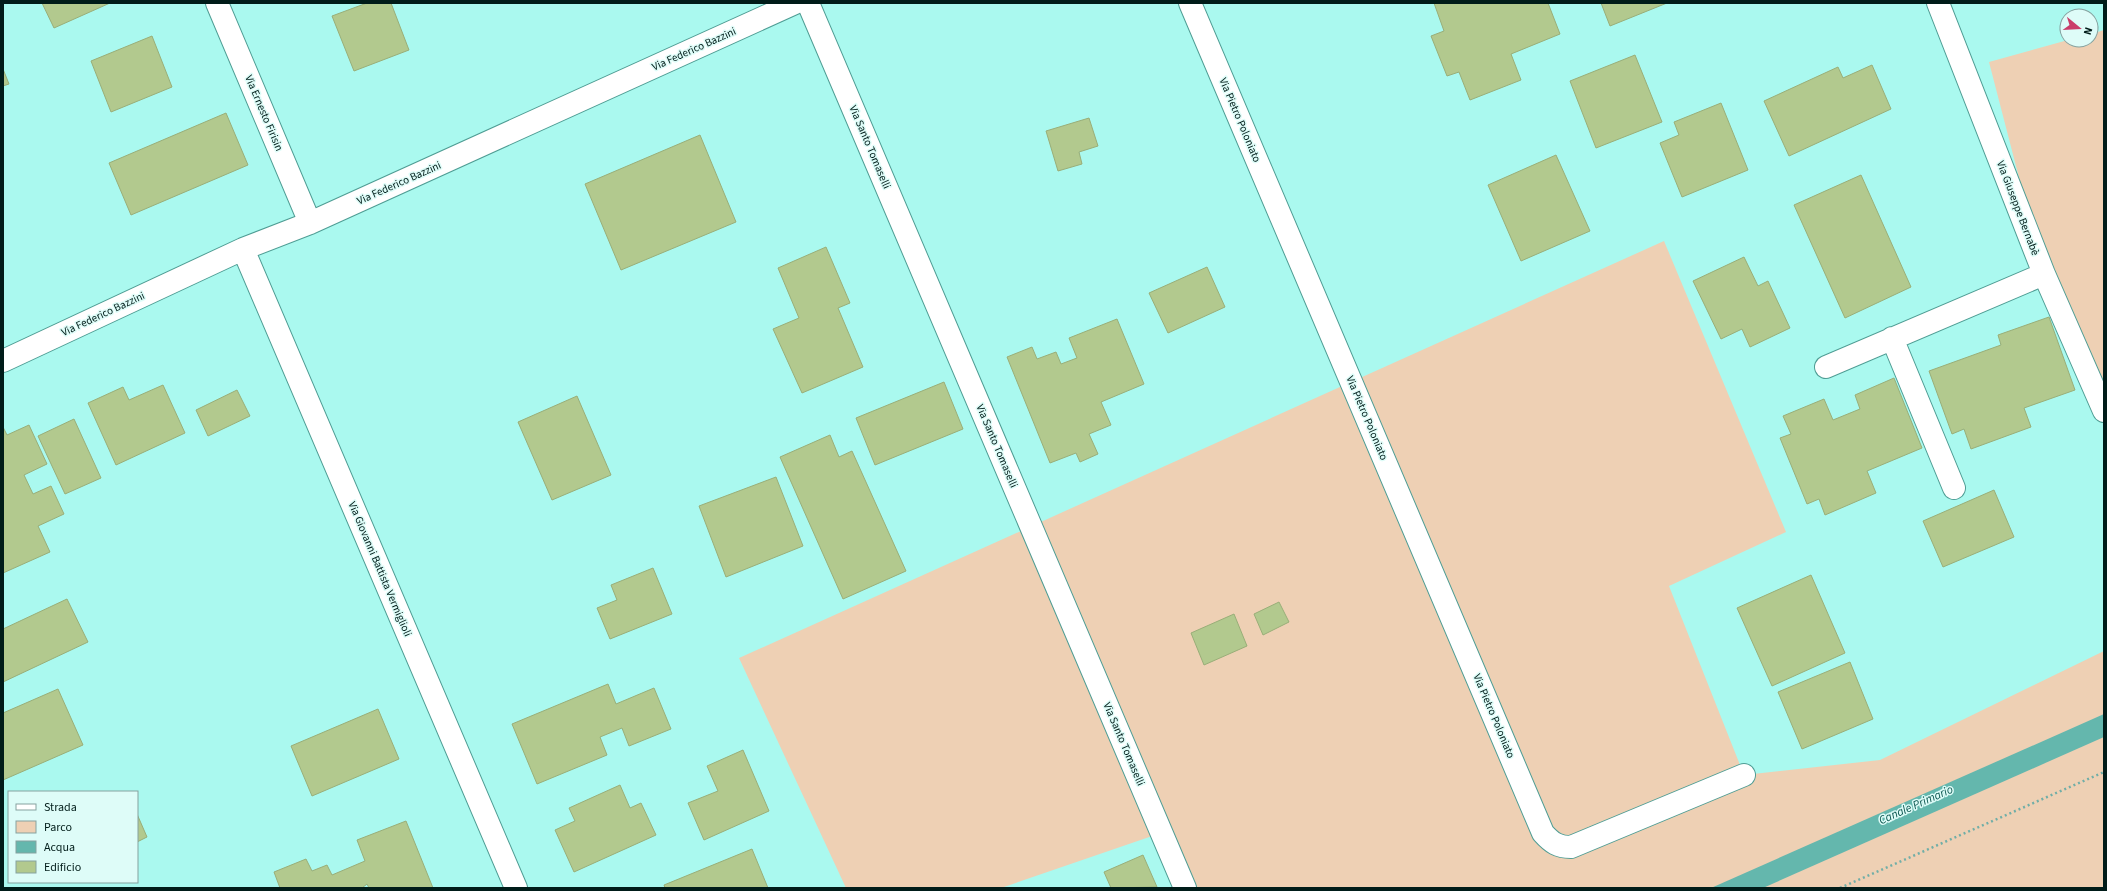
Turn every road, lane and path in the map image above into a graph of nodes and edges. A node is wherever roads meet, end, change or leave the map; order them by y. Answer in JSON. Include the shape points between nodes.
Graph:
{"nodes":[{"id":1,"x":217,"y":3,"type":"edge"},
{"id":2,"x":795,"y":3,"type":"edge"},
{"id":3,"x":808,"y":3,"type":"edge"},
{"id":4,"x":1190,"y":3,"type":"edge"},
{"id":5,"x":1938,"y":3,"type":"edge"},
{"id":6,"x":310,"y":223,"type":"junction"},
{"id":7,"x":243,"y":250,"type":"junction"},
{"id":8,"x":2044,"y":274,"type":"junction"},
{"id":9,"x":1892,"y":338,"type":"junction"},
{"id":10,"x":3,"y":361,"type":"edge"},
{"id":11,"x":1826,"y":367,"type":"dead end"},
{"id":12,"x":2104,"y":411,"type":"edge"},
{"id":13,"x":1954,"y":488,"type":"dead end"},
{"id":14,"x":2104,"y":772,"type":"edge"},
{"id":15,"x":1744,"y":775,"type":"dead end"},
{"id":16,"x":516,"y":888,"type":"edge"},
{"id":17,"x":1185,"y":888,"type":"edge"},
{"id":18,"x":1840,"y":888,"type":"edge"}],
"edges":[{"from":1,"to":6,"type":"street","name":"Via Ernesto Firisin"},
{"from":2,"to":6,"type":"street","name":"Via Federico Bazzini"},
{"from":3,"to":17,"type":"street","name":"Via Santo Tomaselli"},
{"from":4,"to":15,"type":"street","name":"Via Pietro Poloniato","via":[[1543,833],[1552,843],[1560,847],[1571,847]]},
{"from":5,"to":8,"type":"street","name":"Via Giuseppe Bernabè"},
{"from":6,"to":7,"type":"street","name":"Via Federico Bazzini"},
{"from":7,"to":10,"type":"street","name":"Via Federico Bazzini"},
{"from":7,"to":16,"type":"street","name":"Via Giovanni Battista Vermiglioli"},
{"from":8,"to":9,"type":"street"},
{"from":8,"to":12,"type":"street","name":"Via Giuseppe Bernabè"},
{"from":9,"to":11,"type":"street"},
{"from":9,"to":13,"type":"street"},
{"from":14,"to":18,"type":"path"}]}
